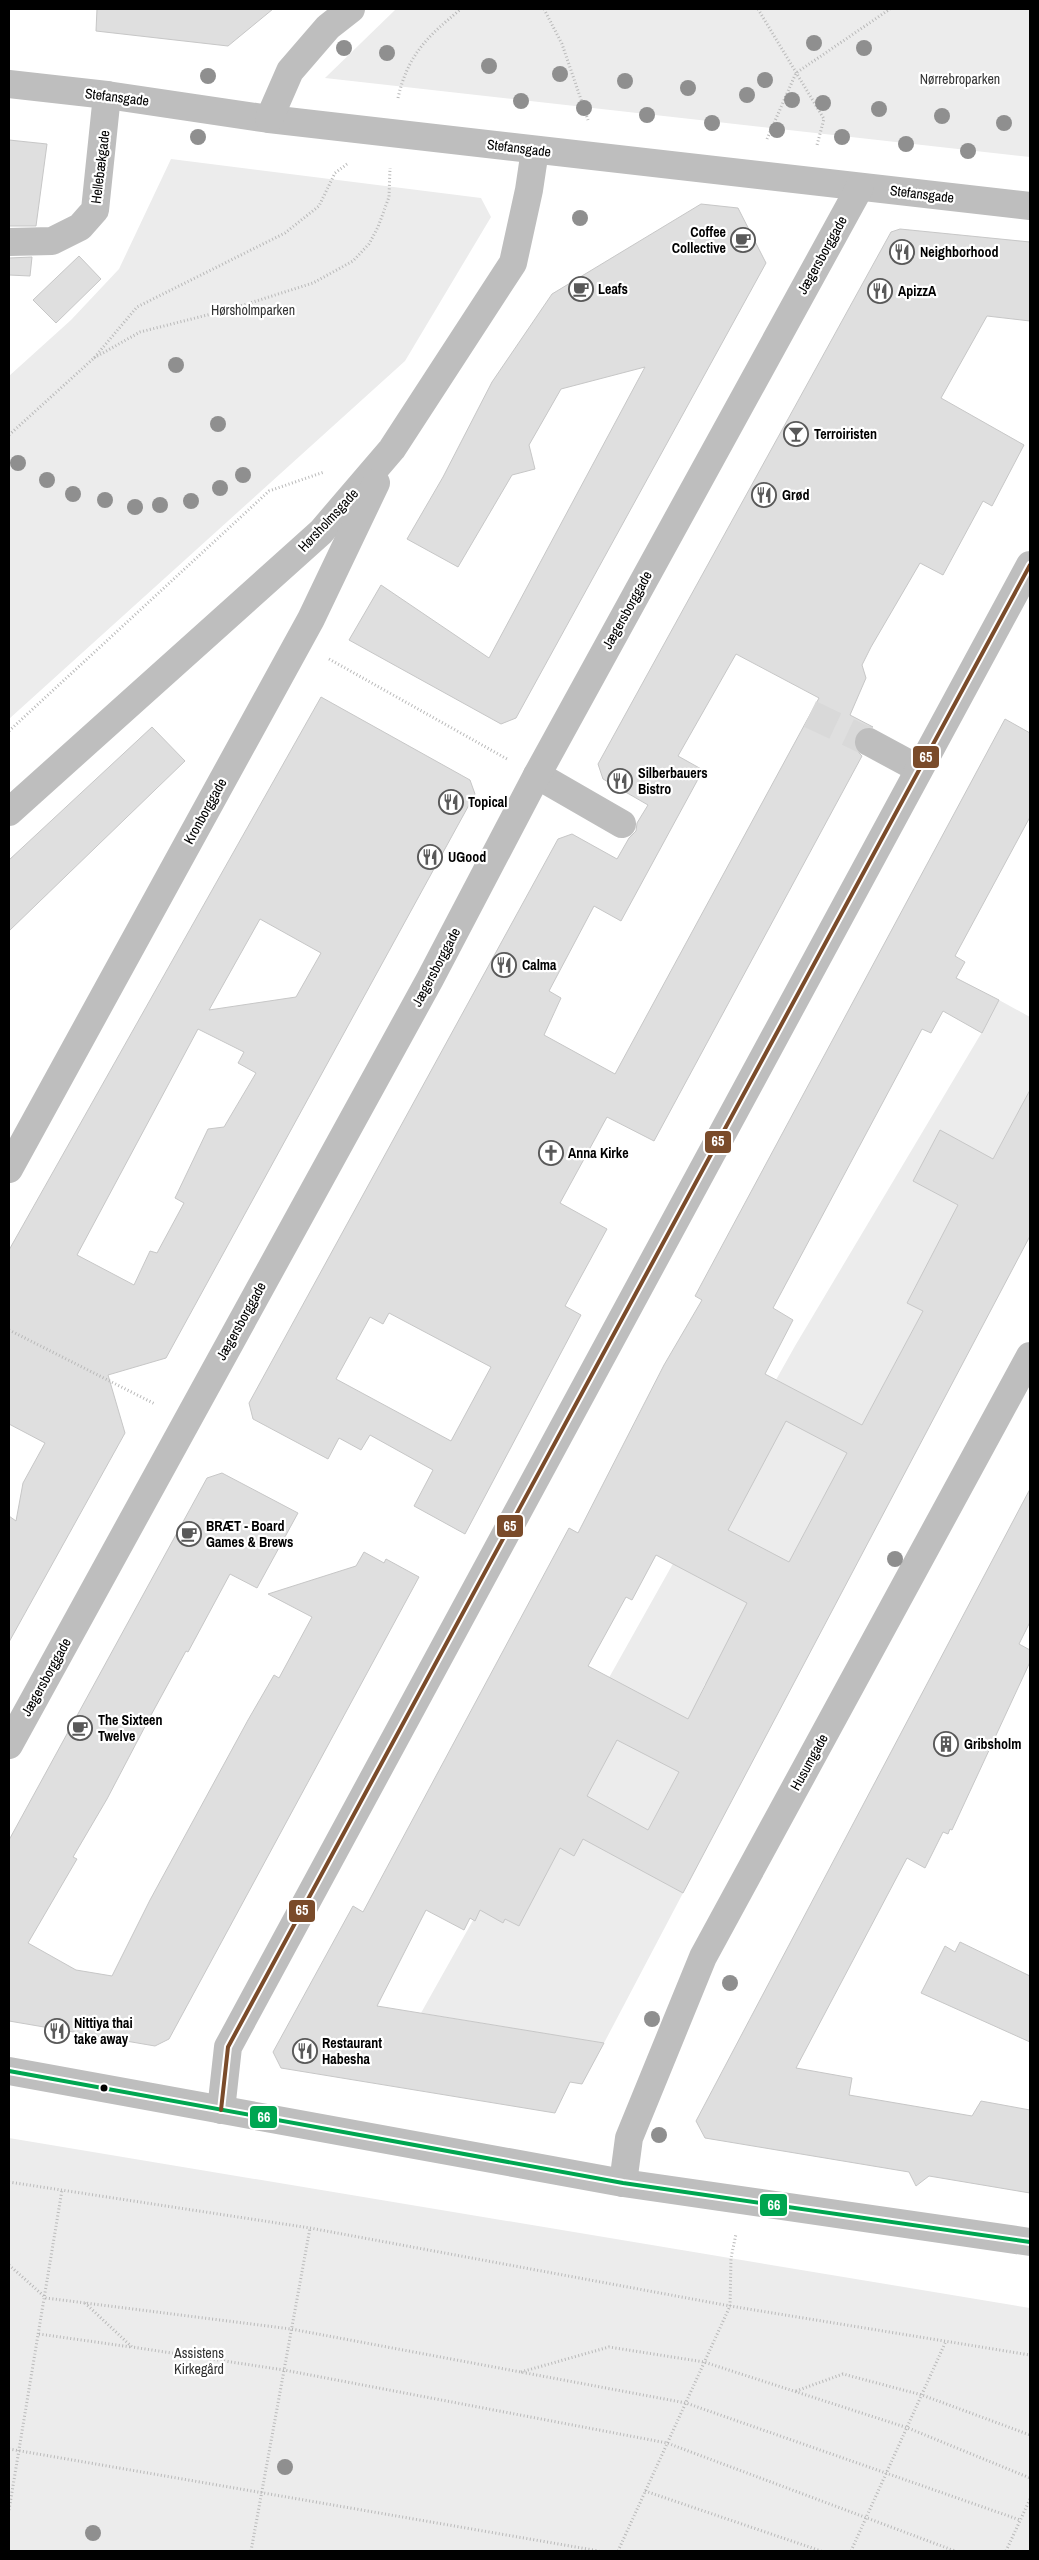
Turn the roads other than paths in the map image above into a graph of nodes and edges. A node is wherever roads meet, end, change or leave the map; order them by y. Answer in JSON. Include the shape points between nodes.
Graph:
{"nodes":[{"id":1,"x":351,"y":9,"type":"edge"},
{"id":2,"x":9,"y":84,"type":"edge"},
{"id":3,"x":107,"y":95,"type":"junction"},
{"id":4,"x":269,"y":118,"type":"junction"},
{"id":5,"x":535,"y":150,"type":"junction"},
{"id":6,"x":860,"y":187,"type":"junction"},
{"id":7,"x":1030,"y":206,"type":"edge"},
{"id":8,"x":11,"y":248,"type":"edge"},
{"id":9,"x":392,"y":449,"type":"junction"},
{"id":10,"x":1030,"y":565,"type":"edge"},
{"id":11,"x":869,"y":742,"type":"tunnel mouth"},
{"id":12,"x":919,"y":769,"type":"junction"},
{"id":13,"x":536,"y":775,"type":"junction"},
{"id":14,"x":9,"y":812,"type":"edge"},
{"id":15,"x":622,"y":824,"type":"dead end"},
{"id":16,"x":9,"y":1169,"type":"edge"},
{"id":17,"x":1030,"y":1356,"type":"edge"},
{"id":18,"x":9,"y":1745,"type":"edge"},
{"id":19,"x":9,"y":2071,"type":"edge"},
{"id":20,"x":221,"y":2110,"type":"junction"},
{"id":21,"x":623,"y":2183,"type":"junction"},
{"id":22,"x":1030,"y":2242,"type":"edge"}],
"edges":[{"from":1,"to":4,"type":"street","via":[[328,27],[290,71]]},
{"from":2,"to":3,"type":"street","name":"Stefansgade"},
{"from":3,"to":4,"type":"street","name":"Stefansgade"},
{"from":3,"to":8,"type":"street","name":"Hellebækgade","via":[[95,210],[80,227],[52,241]]},
{"from":4,"to":5,"type":"street","name":"Stefansgade"},
{"from":5,"to":6,"type":"street","name":"Stefansgade"},
{"from":5,"to":9,"type":"street","name":"Hørsholmsgade","via":[[513,263]]},
{"from":6,"to":7,"type":"street","name":"Stefansgade"},
{"from":6,"to":13,"type":"street","name":"Jægersborggade"},
{"from":9,"to":14,"type":"street","name":"Hørsholmsgade","via":[[321,532]]},
{"from":9,"to":16,"type":"street","name":"Kronborggade","via":[[311,619]]},
{"from":10,"to":12,"type":"street"},
{"from":11,"to":12,"type":"street"},
{"from":12,"to":20,"type":"street","via":[[228,2047]]},
{"from":13,"to":15,"type":"street"},
{"from":13,"to":18,"type":"street","name":"Jægersborggade","via":[[430,979]]},
{"from":17,"to":21,"type":"street","name":"Husumgade","via":[[703,1957],[630,2138]]},
{"from":19,"to":20,"type":"street"},
{"from":20,"to":21,"type":"street"},
{"from":21,"to":22,"type":"street"}]}
